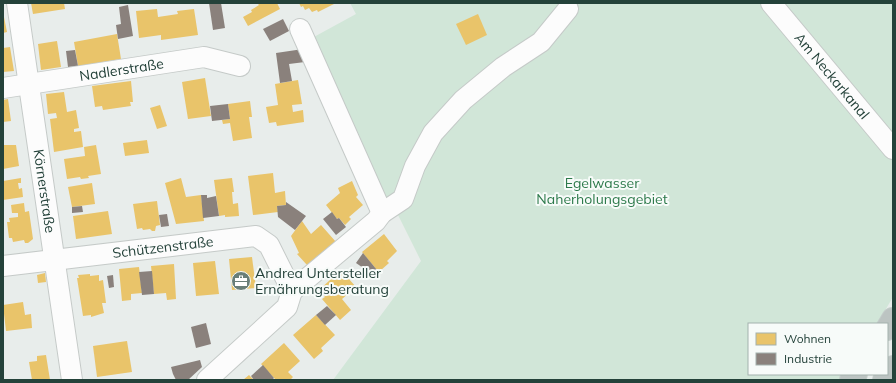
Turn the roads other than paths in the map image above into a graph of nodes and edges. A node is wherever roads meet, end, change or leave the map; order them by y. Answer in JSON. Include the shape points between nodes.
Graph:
{"nodes":[{"id":1,"x":17,"y":3,"type":"edge"},
{"id":2,"x":771,"y":3,"type":"edge"},
{"id":3,"x":568,"y":10,"type":"dead end"},
{"id":4,"x":300,"y":29,"type":"dead end"},
{"id":5,"x":240,"y":66,"type":"dead end"},
{"id":6,"x":29,"y":84,"type":"junction"},
{"id":7,"x":3,"y":88,"type":"edge"},
{"id":8,"x":893,"y":150,"type":"edge"},
{"id":9,"x":382,"y":213,"type":"junction"},
{"id":10,"x":55,"y":259,"type":"junction"},
{"id":11,"x":3,"y":266,"type":"edge"},
{"id":12,"x":292,"y":291,"type":"junction"},
{"id":13,"x":72,"y":380,"type":"edge"},
{"id":14,"x":207,"y":380,"type":"edge"}],
"edges":[{"from":1,"to":6,"type":"street","name":"Körnerstraße"},
{"from":2,"to":8,"type":"street","name":"Am Neckarkanal"},
{"from":3,"to":9,"type":"street","via":[[541,42],[503,67],[462,100],[433,133],[415,166],[403,199]]},
{"from":4,"to":9,"type":"street"},
{"from":5,"to":6,"type":"street","name":"Nadlerstraße","via":[[204,57]]},
{"from":6,"to":7,"type":"street","name":"Nadlerstraße"},
{"from":6,"to":10,"type":"street","name":"Körnerstraße"},
{"from":9,"to":12,"type":"street","via":[[376,221]]},
{"from":10,"to":11,"type":"street","name":"Schützenstraße"},
{"from":10,"to":12,"type":"street","name":"Schützenstraße","via":[[256,236],[269,245]]},
{"from":10,"to":13,"type":"street","name":"Körnerstraße"},
{"from":12,"to":14,"type":"street","via":[[287,307]]}]}
